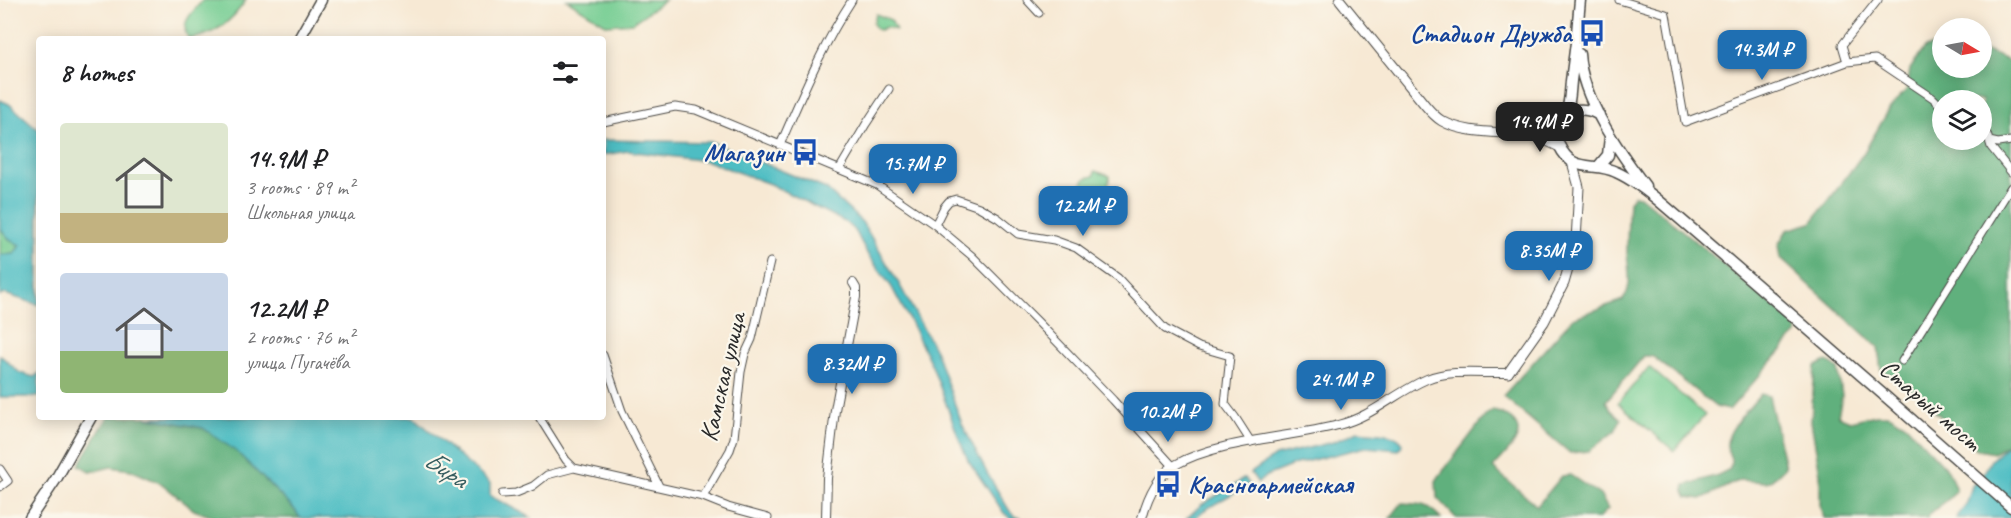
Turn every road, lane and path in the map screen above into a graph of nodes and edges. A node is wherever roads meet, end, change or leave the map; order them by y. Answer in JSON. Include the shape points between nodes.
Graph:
{"nodes":[{"id":1,"x":321,"y":0,"type":"edge"},
{"id":2,"x":852,"y":0,"type":"edge"},
{"id":3,"x":1027,"y":0,"type":"edge"},
{"id":4,"x":1340,"y":0,"type":"edge"},
{"id":5,"x":1580,"y":0,"type":"edge"},
{"id":6,"x":1619,"y":0,"type":"edge"},
{"id":7,"x":1878,"y":0,"type":"edge"},
{"id":8,"x":1039,"y":13,"type":"dead end"},
{"id":9,"x":1578,"y":35,"type":"junction"},
{"id":10,"x":301,"y":36,"type":"edge"},
{"id":11,"x":1847,"y":62,"type":"junction"},
{"id":12,"x":889,"y":89,"type":"dead end"},
{"id":13,"x":1932,"y":100,"type":"edge"},
{"id":14,"x":1566,"y":113,"type":"junction"},
{"id":15,"x":1599,"y":116,"type":"junction"},
{"id":16,"x":606,"y":121,"type":"edge"},
{"id":17,"x":1557,"y":124,"type":"junction"},
{"id":18,"x":1530,"y":135,"type":"junction"},
{"id":19,"x":1610,"y":137,"type":"junction"},
{"id":20,"x":2011,"y":141,"type":"edge"},
{"id":21,"x":1992,"y":142,"type":"edge"},
{"id":22,"x":780,"y":145,"type":"junction"},
{"id":23,"x":1560,"y":147,"type":"junction"},
{"id":24,"x":1992,"y":149,"type":"edge"},
{"id":25,"x":1572,"y":162,"type":"junction"},
{"id":26,"x":1595,"y":167,"type":"junction"},
{"id":27,"x":840,"y":168,"type":"junction"},
{"id":28,"x":2011,"y":172,"type":"edge"},
{"id":29,"x":2011,"y":187,"type":"edge"},
{"id":30,"x":1580,"y":188,"type":"junction"},
{"id":31,"x":1650,"y":193,"type":"junction"},
{"id":32,"x":934,"y":225,"type":"junction"},
{"id":33,"x":770,"y":262,"type":"dead end"},
{"id":34,"x":853,"y":283,"type":"dead end"},
{"id":35,"x":1902,"y":361,"type":"dead end"},
{"id":36,"x":606,"y":364,"type":"edge"},
{"id":37,"x":1508,"y":373,"type":"joint"},
{"id":38,"x":89,"y":420,"type":"edge"},
{"id":39,"x":541,"y":420,"type":"edge"},
{"id":40,"x":1251,"y":442,"type":"junction"},
{"id":41,"x":1173,"y":466,"type":"junction"},
{"id":42,"x":574,"y":468,"type":"junction"},
{"id":43,"x":0,"y":469,"type":"edge"},
{"id":44,"x":659,"y":486,"type":"junction"},
{"id":45,"x":0,"y":487,"type":"edge"},
{"id":46,"x":502,"y":494,"type":"dead end"},
{"id":47,"x":702,"y":497,"type":"junction"},
{"id":48,"x":2011,"y":507,"type":"edge"},
{"id":49,"x":30,"y":518,"type":"edge"},
{"id":50,"x":768,"y":518,"type":"edge"},
{"id":51,"x":826,"y":518,"type":"edge"},
{"id":52,"x":1142,"y":518,"type":"edge"}],
"edges":[{"from":1,"to":10,"type":"main road"},
{"from":2,"to":22,"type":"street","via":[[816,60]]},
{"from":3,"to":8,"type":"street"},
{"from":4,"to":18,"type":"main road","via":[[1443,122]]},
{"from":5,"to":9,"type":"main road"},
{"from":6,"to":11,"type":"street","via":[[1666,14],[1685,122]]},
{"from":7,"to":11,"type":"street","via":[[1842,45]]},
{"from":9,"to":14,"type":"main road"},
{"from":9,"to":15,"type":"main road","via":[[1586,84]]},
{"from":11,"to":13,"type":"street","via":[[1875,59]]},
{"from":12,"to":27,"type":"street"},
{"from":14,"to":15,"type":"main road","via":[[1587,109]]},
{"from":14,"to":17,"type":"main road"},
{"from":15,"to":19,"type":"main road"},
{"from":16,"to":22,"type":"street","via":[[687,108]]},
{"from":17,"to":18,"type":"main road"},
{"from":17,"to":23,"type":"main road"},
{"from":18,"to":23,"type":"main road"},
{"from":19,"to":26,"type":"main road","via":[[1608,155]]},
{"from":19,"to":31,"type":"main road"},
{"from":20,"to":21,"type":"street"},
{"from":22,"to":27,"type":"street"},
{"from":23,"to":25,"type":"main road"},
{"from":24,"to":28,"type":"street"},
{"from":25,"to":26,"type":"main road"},
{"from":25,"to":30,"type":"main road"},
{"from":26,"to":30,"type":"main road","via":[[1587,171]]},
{"from":26,"to":31,"type":"main road","via":[[1616,172]]},
{"from":27,"to":32,"type":"street","via":[[882,188]]},
{"from":29,"to":35,"type":"street"},
{"from":30,"to":37,"type":"main road","via":[[1576,241],[1564,283],[1544,322]]},
{"from":31,"to":48,"type":"main road","name":"Старый мост"},
{"from":32,"to":40,"type":"street","via":[[949,201],[956,199],[988,212],[1018,234],[1076,248],[1118,278],[1165,329],[1199,347],[1230,356],[1224,404]]},
{"from":32,"to":41,"type":"street","via":[[972,256],[1038,322]]},
{"from":33,"to":47,"type":"street","name":"Камская улица","via":[[741,372],[734,438]]},
{"from":34,"to":51,"type":"street","via":[[856,297],[835,411]]},
{"from":36,"to":44,"type":"street","via":[[622,411]]},
{"from":37,"to":40,"type":"street","via":[[1440,375],[1413,386],[1357,420]]},
{"from":38,"to":49,"type":"main road"},
{"from":39,"to":42,"type":"street"},
{"from":40,"to":41,"type":"street"},
{"from":41,"to":52,"type":"street","via":[[1157,483]]},
{"from":42,"to":44,"type":"street"},
{"from":42,"to":46,"type":"street","via":[[547,475],[516,493]]},
{"from":43,"to":45,"type":"street","via":[[8,482]]},
{"from":44,"to":47,"type":"street"},
{"from":47,"to":50,"type":"street"}]}
